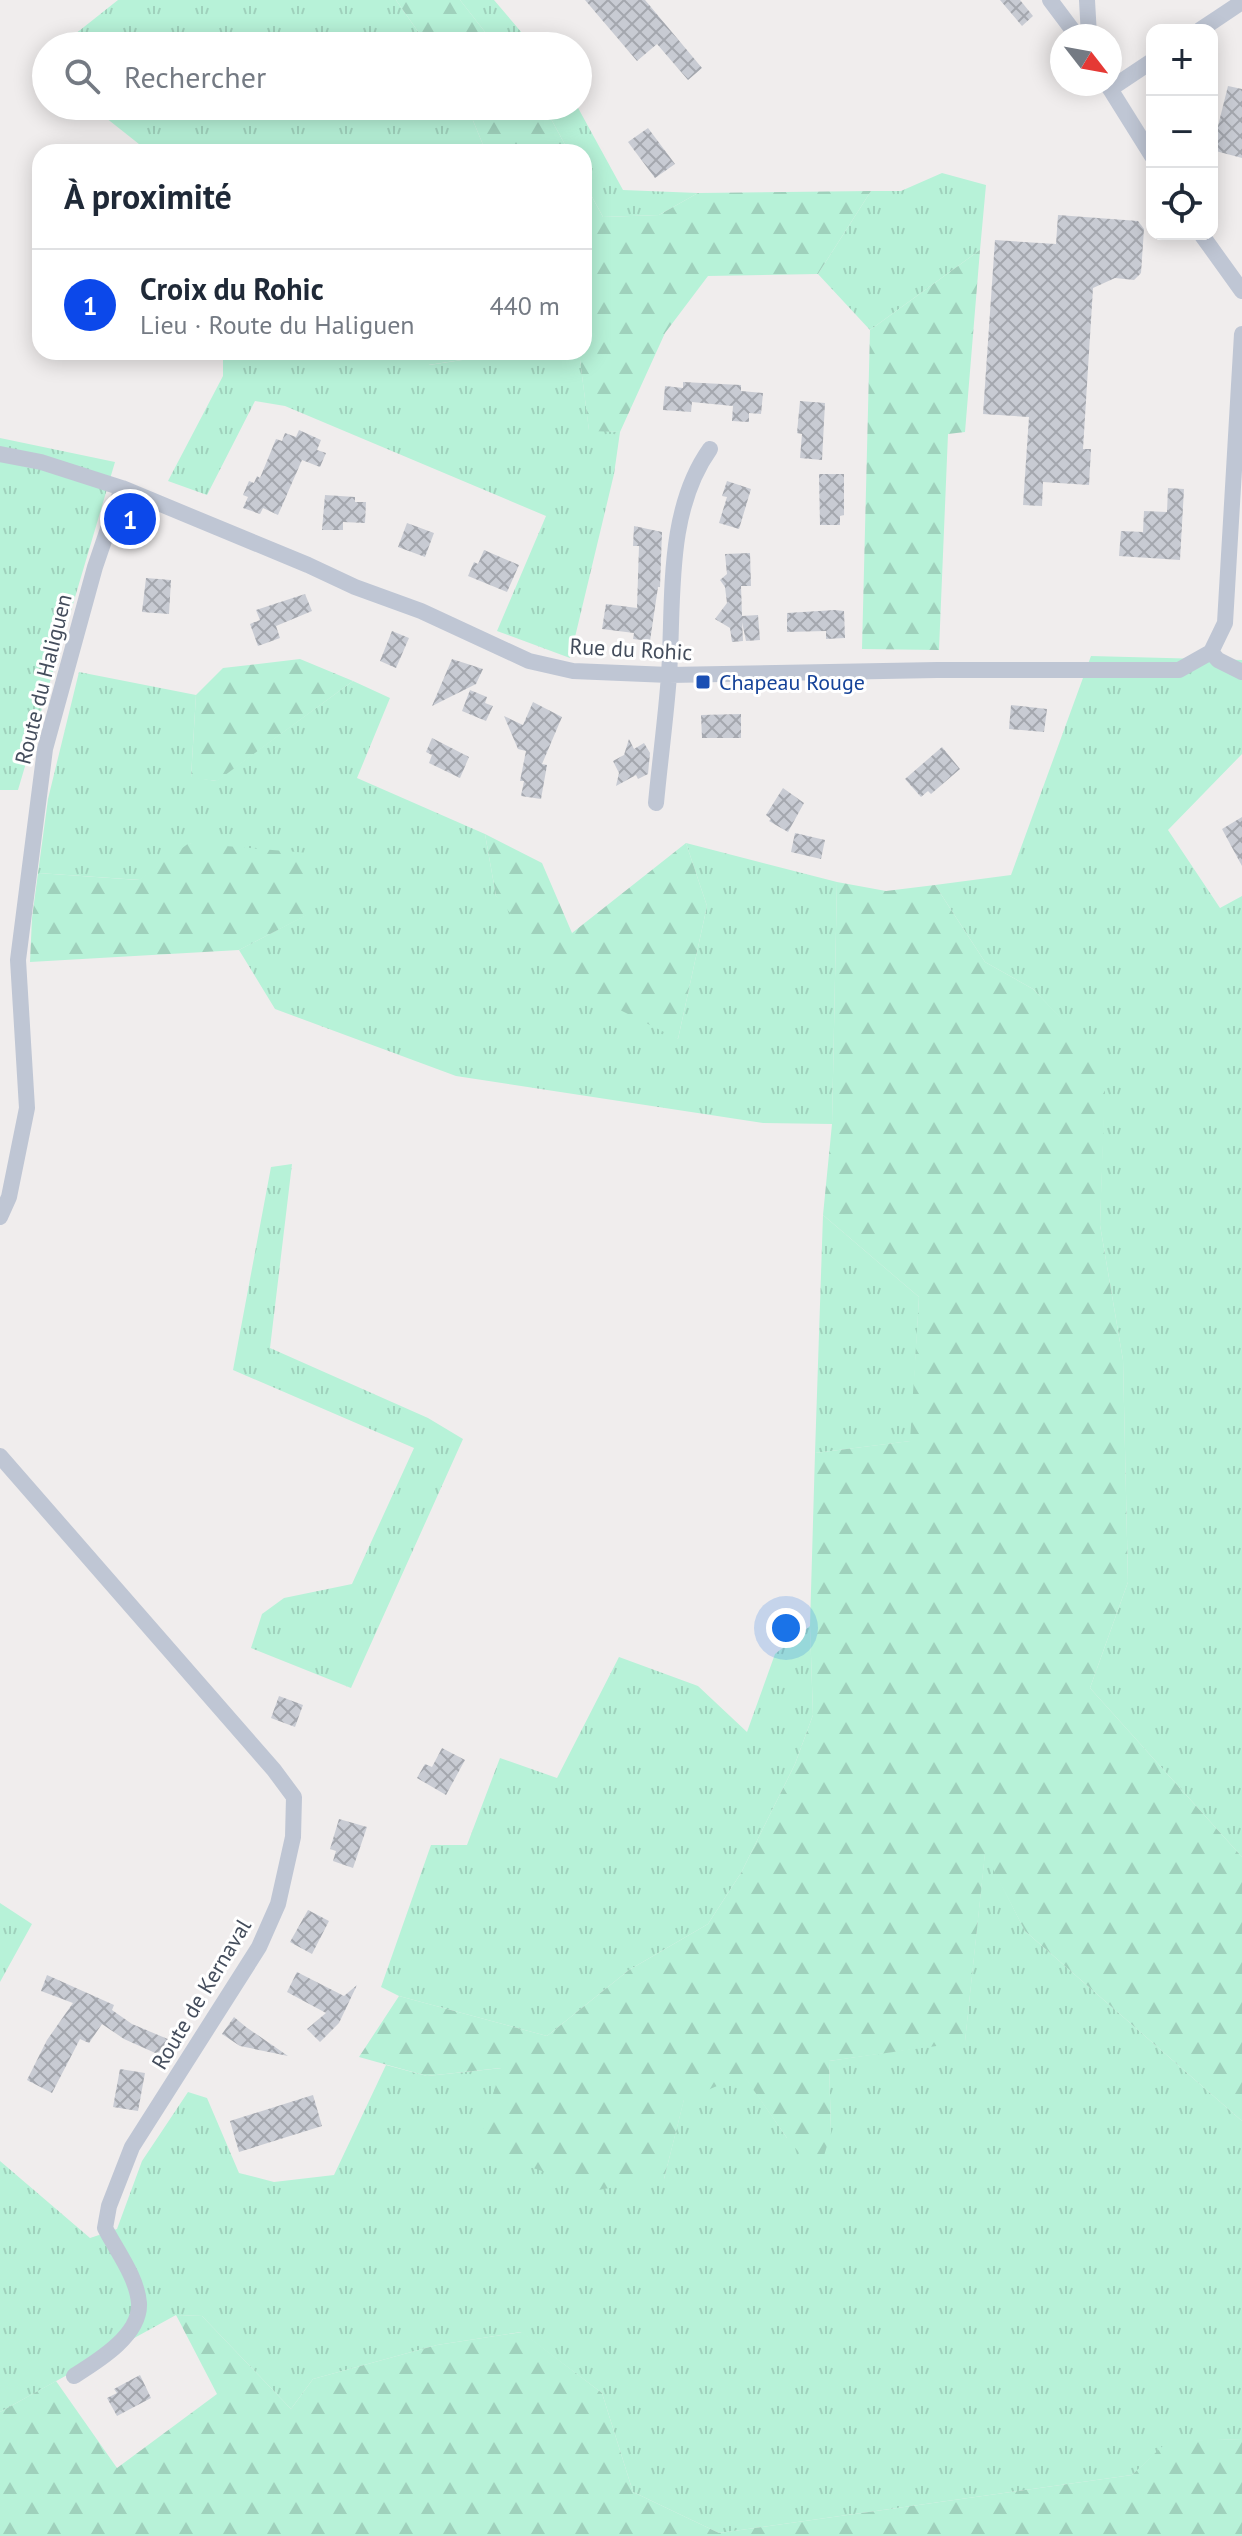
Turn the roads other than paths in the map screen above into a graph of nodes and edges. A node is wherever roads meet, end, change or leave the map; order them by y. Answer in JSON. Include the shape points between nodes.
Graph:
{"nodes":[{"id":1,"x":1050,"y":0,"type":"edge"},
{"id":2,"x":1087,"y":0,"type":"edge"},
{"id":3,"x":1242,"y":2,"type":"edge"},
{"id":4,"x":1068,"y":24,"type":"edge"},
{"id":5,"x":1088,"y":24,"type":"edge"},
{"id":6,"x":1209,"y":24,"type":"edge"},
{"id":7,"x":1146,"y":65,"type":"edge"},
{"id":8,"x":1122,"y":79,"type":"edge"},
{"id":9,"x":1114,"y":96,"type":"edge"},
{"id":10,"x":1146,"y":147,"type":"edge"},
{"id":11,"x":1205,"y":240,"type":"edge"},
{"id":12,"x":1242,"y":291,"type":"edge"},
{"id":13,"x":1242,"y":334,"type":"edge"},
{"id":14,"x":710,"y":449,"type":"dead end"},
{"id":15,"x":0,"y":454,"type":"edge"},
{"id":16,"x":122,"y":488,"type":"junction"},
{"id":17,"x":1211,"y":652,"type":"junction"},
{"id":18,"x":1242,"y":672,"type":"edge"},
{"id":19,"x":669,"y":675,"type":"junction"},
{"id":20,"x":656,"y":803,"type":"dead end"},
{"id":21,"x":0,"y":1217,"type":"edge"},
{"id":22,"x":0,"y":1456,"type":"edge"},
{"id":23,"x":74,"y":2376,"type":"dead end"}],
"edges":[{"from":1,"to":4,"type":"street"},
{"from":2,"to":5,"type":"street"},
{"from":3,"to":6,"type":"street"},
{"from":7,"to":8,"type":"street"},
{"from":9,"to":10,"type":"street"},
{"from":11,"to":12,"type":"street"},
{"from":13,"to":17,"type":"street","via":[[1225,623]]},
{"from":14,"to":19,"type":"street","via":[[693,478],[682,514]]},
{"from":15,"to":16,"type":"street","name":"Rue du Rohic"},
{"from":16,"to":19,"type":"street","name":"Rue du Rohic","via":[[529,661],[573,671]]},
{"from":16,"to":21,"type":"street","name":"Route du Haliguen","via":[[45,749],[18,960],[27,1108]]},
{"from":17,"to":18,"type":"street"},
{"from":17,"to":19,"type":"street","name":"Rue du Rohic","via":[[1179,670]]},
{"from":19,"to":20,"type":"street"},
{"from":22,"to":23,"type":"street","name":"Route de Kernaval","via":[[294,1797],[293,1837],[278,1904],[259,1947],[132,2147],[109,2206],[105,2228],[132,2278],[138,2317],[121,2340]]}]}
